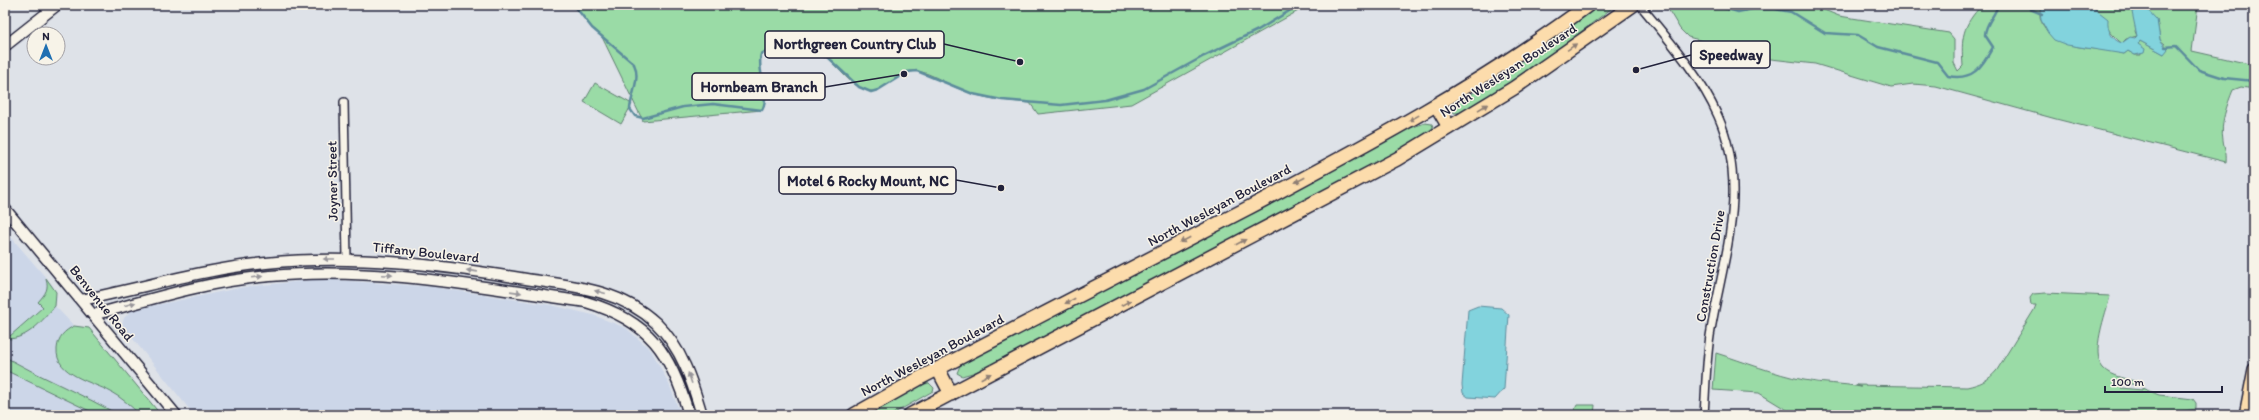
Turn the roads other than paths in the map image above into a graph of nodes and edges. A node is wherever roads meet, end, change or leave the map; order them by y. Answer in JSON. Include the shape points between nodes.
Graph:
{"nodes":[{"id":1,"x":57,"y":5,"type":"edge"},
{"id":2,"x":1588,"y":5,"type":"edge"},
{"id":3,"x":1633,"y":5,"type":"edge"},
{"id":4,"x":1640,"y":5,"type":"edge"},
{"id":5,"x":5,"y":46,"type":"edge"},
{"id":6,"x":344,"y":102,"type":"dead end"},
{"id":7,"x":1436,"y":105,"type":"junction"},
{"id":8,"x":1449,"y":128,"type":"junction"},
{"id":9,"x":5,"y":209,"type":"edge"},
{"id":10,"x":347,"y":259,"type":"junction"},
{"id":11,"x":81,"y":300,"type":"junction"},
{"id":12,"x":93,"y":315,"type":"junction"},
{"id":13,"x":938,"y":369,"type":"junction"},
{"id":14,"x":2254,"y":369,"type":"edge"},
{"id":15,"x":951,"y":394,"type":"junction"},
{"id":16,"x":176,"y":415,"type":"edge"},
{"id":17,"x":689,"y":415,"type":"edge"},
{"id":18,"x":702,"y":415,"type":"edge"},
{"id":19,"x":854,"y":415,"type":"edge"},
{"id":20,"x":910,"y":415,"type":"edge"},
{"id":21,"x":1704,"y":415,"type":"edge"},
{"id":22,"x":2245,"y":415,"type":"edge"}],
"edges":[{"from":1,"to":5,"type":"street"},
{"from":2,"to":7,"type":"highway","name":"North Wesleyan Boulevard","via":[[1516,56]]},
{"from":8,"to":3,"type":"highway","name":"North Wesleyan Boulevard","one_way":true,"via":[[1514,88]]},
{"from":4,"to":21,"type":"street","name":"Construction Drive","via":[[1689,66],[1706,92],[1718,117],[1731,165],[1734,194],[1732,222],[1709,341]]},
{"from":6,"to":10,"type":"street","name":"Joyner Street"},
{"from":7,"to":8,"type":"highway"},
{"from":7,"to":13,"type":"highway","name":"North Wesleyan Boulevard","one_way":true,"via":[[1332,163]]},
{"from":15,"to":8,"type":"highway","name":"North Wesleyan Boulevard","one_way":true,"via":[[1397,159]]},
{"from":9,"to":11,"type":"street","name":"Benvenue Road"},
{"from":10,"to":11,"type":"street","name":"Tiffany Boulevard","one_way":true,"via":[[292,260],[220,269]]},
{"from":18,"to":10,"type":"street","name":"Tiffany Boulevard","one_way":true,"via":[[689,374],[673,343],[646,315],[615,296],[586,288],[499,274],[400,262]]},
{"from":11,"to":12,"type":"street","name":"Benvenue Road"},
{"from":12,"to":16,"type":"street","name":"Benvenue Road"},
{"from":12,"to":17,"type":"street","name":"Tiffany Boulevard","one_way":true,"via":[[181,290],[235,280],[300,274],[352,273],[422,278],[586,302],[612,310],[655,342],[674,370]]},
{"from":13,"to":15,"type":"highway"},
{"from":13,"to":19,"type":"highway","name":"North Wesleyan Boulevard"},
{"from":14,"to":22,"type":"main road"},
{"from":15,"to":20,"type":"highway","name":"North Wesleyan Boulevard"}]}
